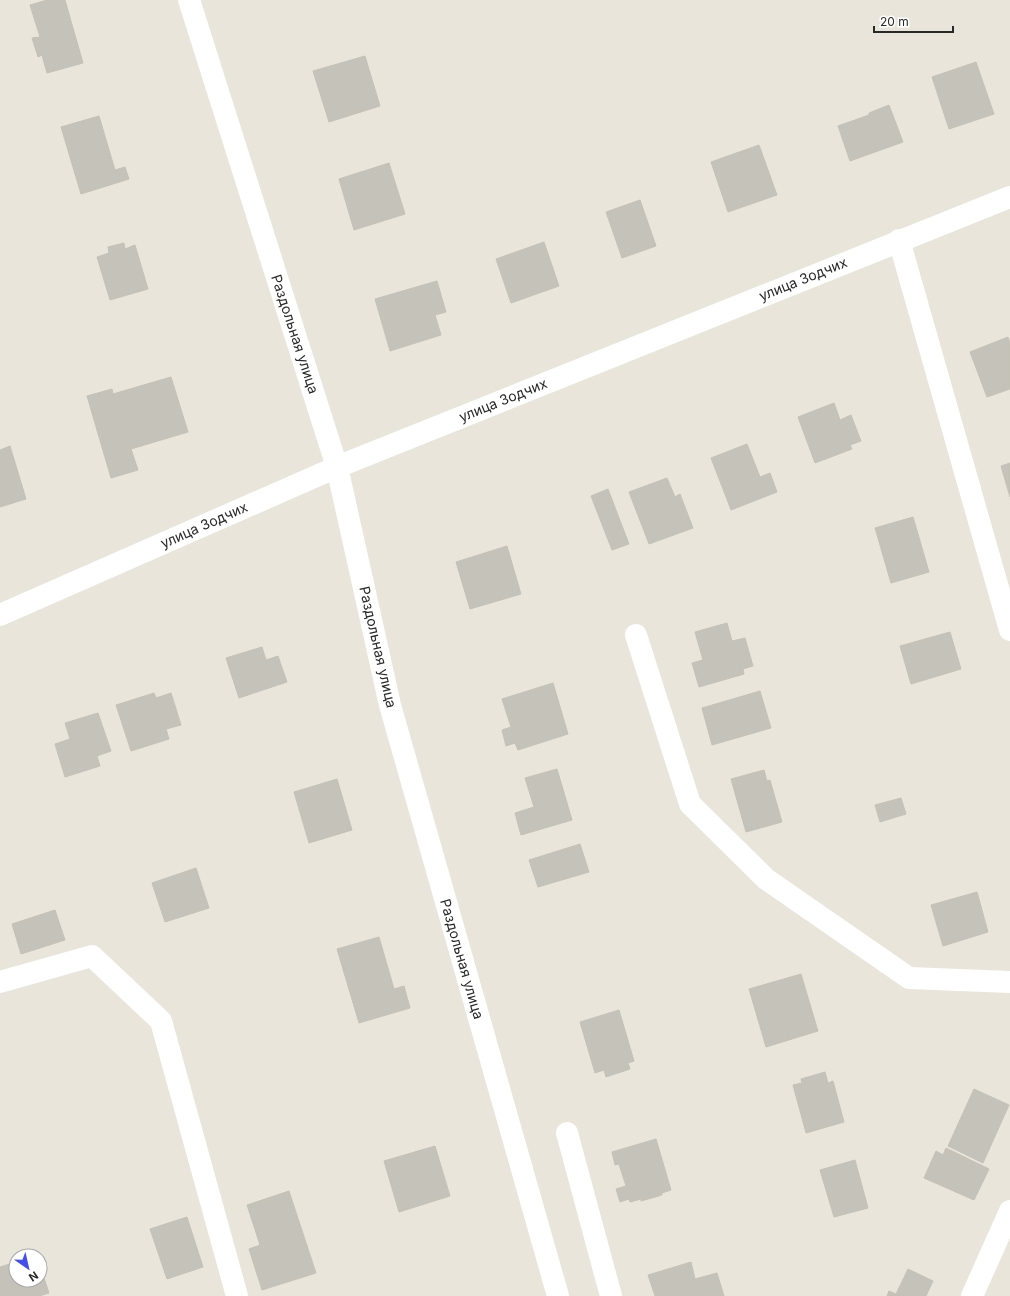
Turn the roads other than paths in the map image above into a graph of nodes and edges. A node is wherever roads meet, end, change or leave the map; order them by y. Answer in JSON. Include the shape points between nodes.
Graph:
{"nodes":[{"id":1,"x":189,"y":0,"type":"edge"},
{"id":2,"x":1010,"y":197,"type":"edge"},
{"id":3,"x":899,"y":240,"type":"junction"},
{"id":4,"x":337,"y":467,"type":"junction"},
{"id":5,"x":0,"y":615,"type":"edge"},
{"id":6,"x":1010,"y":630,"type":"edge"},
{"id":7,"x":636,"y":635,"type":"dead end"},
{"id":8,"x":0,"y":982,"type":"edge"},
{"id":9,"x":1010,"y":982,"type":"edge"},
{"id":10,"x":567,"y":1133,"type":"dead end"},
{"id":11,"x":1010,"y":1211,"type":"edge"},
{"id":12,"x":237,"y":1296,"type":"edge"},
{"id":13,"x":558,"y":1296,"type":"edge"},
{"id":14,"x":611,"y":1296,"type":"edge"},
{"id":15,"x":972,"y":1296,"type":"edge"}],
"edges":[{"from":1,"to":4,"type":"street","name":"Раздольная улица"},
{"from":2,"to":3,"type":"street","name":"улица Зодчих"},
{"from":3,"to":4,"type":"street","name":"улица Зодчих"},
{"from":3,"to":6,"type":"street"},
{"from":4,"to":5,"type":"street","name":"улица Зодчих"},
{"from":4,"to":13,"type":"street","name":"Раздольная улица","via":[[390,705]]},
{"from":7,"to":9,"type":"street","via":[[690,804],[766,879],[909,978]]},
{"from":8,"to":12,"type":"street","via":[[92,956],[161,1021]]},
{"from":10,"to":14,"type":"street"},
{"from":11,"to":15,"type":"street"}]}
